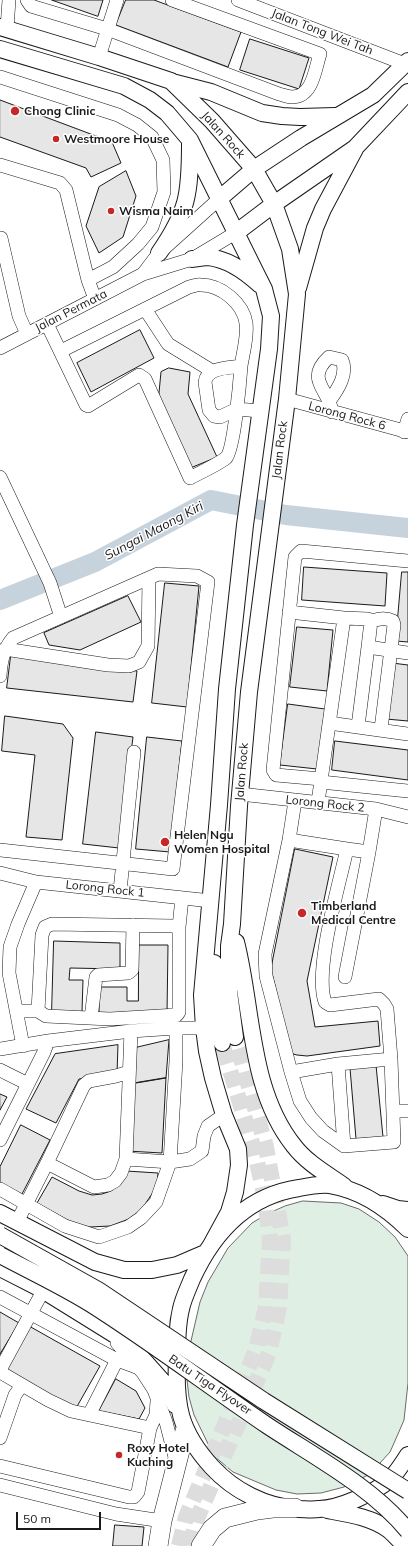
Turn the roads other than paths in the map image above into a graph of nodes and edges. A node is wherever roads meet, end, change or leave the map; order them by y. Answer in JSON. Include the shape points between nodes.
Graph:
{"nodes":[{"id":1,"x":9,"y":0,"type":"edge"},
{"id":2,"x":27,"y":0,"type":"edge"},
{"id":3,"x":117,"y":0,"type":"edge"},
{"id":4,"x":172,"y":0,"type":"edge"},
{"id":5,"x":238,"y":0,"type":"edge"},
{"id":6,"x":3,"y":27,"type":"edge"},
{"id":7,"x":107,"y":30,"type":"junction"},
{"id":8,"x":327,"y":34,"type":"junction"},
{"id":9,"x":0,"y":49,"type":"edge"},
{"id":10,"x":320,"y":54,"type":"junction"},
{"id":11,"x":99,"y":57,"type":"junction"},
{"id":12,"x":407,"y":63,"type":"edge"},
{"id":13,"x":0,"y":77,"type":"edge"},
{"id":14,"x":171,"y":82,"type":"junction"},
{"id":15,"x":408,"y":92,"type":"edge"},
{"id":16,"x":339,"y":116,"type":"junction"},
{"id":17,"x":190,"y":140,"type":"junction"},
{"id":18,"x":355,"y":148,"type":"junction"},
{"id":19,"x":0,"y":165,"type":"edge"},
{"id":20,"x":254,"y":169,"type":"junction"},
{"id":21,"x":219,"y":199,"type":"junction"},
{"id":22,"x":274,"y":204,"type":"junction"},
{"id":23,"x":237,"y":232,"type":"junction"},
{"id":24,"x":1,"y":238,"type":"edge"},
{"id":25,"x":160,"y":253,"type":"junction"},
{"id":26,"x":192,"y":259,"type":"junction"},
{"id":27,"x":142,"y":274,"type":"junction"},
{"id":28,"x":88,"y":280,"type":"junction"},
{"id":29,"x":264,"y":289,"type":"junction"},
{"id":30,"x":297,"y":294,"type":"junction"},
{"id":31,"x":95,"y":299,"type":"junction"},
{"id":32,"x":145,"y":309,"type":"junction"},
{"id":33,"x":47,"y":324,"type":"junction"},
{"id":34,"x":27,"y":334,"type":"junction"},
{"id":35,"x":0,"y":348,"type":"edge"},
{"id":36,"x":61,"y":351,"type":"junction"},
{"id":37,"x":241,"y":366,"type":"junction"},
{"id":38,"x":212,"y":371,"type":"junction"},
{"id":39,"x":287,"y":399,"type":"junction"},
{"id":40,"x":236,"y":409,"type":"junction"},
{"id":41,"x":260,"y":411,"type":"junction"},
{"id":42,"x":408,"y":419,"type":"edge"},
{"id":43,"x":406,"y":432,"type":"edge"},
{"id":44,"x":0,"y":477,"type":"edge"},
{"id":45,"x":408,"y":561,"type":"edge"},
{"id":46,"x":149,"y":578,"type":"junction"},
{"id":47,"x":289,"y":612,"type":"junction"},
{"id":48,"x":61,"y":617,"type":"junction"},
{"id":49,"x":344,"y":618,"type":"junction"},
{"id":50,"x":371,"y":621,"type":"junction"},
{"id":51,"x":368,"y":647,"type":"junction"},
{"id":52,"x":5,"y":649,"type":"junction"},
{"id":53,"x":392,"y":650,"type":"junction"},
{"id":54,"x":408,"y":653,"type":"edge"},
{"id":55,"x":0,"y":676,"type":"edge"},
{"id":56,"x":329,"y":723,"type":"junction"},
{"id":57,"x":358,"y":726,"type":"junction"},
{"id":58,"x":381,"y":729,"type":"junction"},
{"id":59,"x":408,"y":734,"type":"edge"},
{"id":60,"x":134,"y":752,"type":"dead end"},
{"id":61,"x":321,"y":781,"type":"junction"},
{"id":62,"x":408,"y":791,"type":"edge"},
{"id":63,"x":240,"y":794,"type":"junction"},
{"id":64,"x":295,"y":800,"type":"junction"},
{"id":65,"x":318,"y":802,"type":"junction"},
{"id":66,"x":376,"y":809,"type":"junction"},
{"id":67,"x":408,"y":817,"type":"edge"},
{"id":68,"x":288,"y":840,"type":"junction"},
{"id":69,"x":347,"y":849,"type":"junction"},
{"id":70,"x":0,"y":850,"type":"edge"},
{"id":71,"x":369,"y":852,"type":"junction"},
{"id":72,"x":123,"y":864,"type":"junction"},
{"id":73,"x":0,"y":873,"type":"edge"},
{"id":74,"x":36,"y":882,"type":"junction"},
{"id":75,"x":120,"y":891,"type":"junction"},
{"id":76,"x":182,"y":898,"type":"junction"},
{"id":77,"x":211,"y":901,"type":"junction"},
{"id":78,"x":232,"y":924,"type":"junction"},
{"id":79,"x":133,"y":925,"type":"junction"},
{"id":80,"x":179,"y":927,"type":"junction"},
{"id":81,"x":345,"y":977,"type":"dead end"},
{"id":82,"x":17,"y":1011,"type":"junction"},
{"id":83,"x":38,"y":1011,"type":"junction"},
{"id":84,"x":136,"y":1017,"type":"junction"},
{"id":85,"x":91,"y":1018,"type":"junction"},
{"id":86,"x":176,"y":1028,"type":"junction"},
{"id":87,"x":204,"y":1028,"type":"junction"},
{"id":88,"x":134,"y":1031,"type":"junction"},
{"id":89,"x":48,"y":1041,"type":"junction"},
{"id":90,"x":23,"y":1046,"type":"junction"},
{"id":91,"x":0,"y":1049,"type":"edge"},
{"id":92,"x":391,"y":1059,"type":"junction"},
{"id":93,"x":338,"y":1064,"type":"junction"},
{"id":94,"x":0,"y":1070,"type":"edge"},
{"id":95,"x":129,"y":1072,"type":"junction"},
{"id":96,"x":291,"y":1072,"type":"junction"},
{"id":97,"x":28,"y":1084,"type":"junction"},
{"id":98,"x":408,"y":1111,"type":"edge"},
{"id":99,"x":394,"y":1112,"type":"junction"},
{"id":100,"x":224,"y":1115,"type":"junction"},
{"id":101,"x":0,"y":1138,"type":"edge"},
{"id":102,"x":344,"y":1146,"type":"junction"},
{"id":103,"x":126,"y":1159,"type":"junction"},
{"id":104,"x":170,"y":1162,"type":"junction"},
{"id":105,"x":47,"y":1163,"type":"junction"},
{"id":106,"x":0,"y":1188,"type":"edge"},
{"id":107,"x":352,"y":1191,"type":"junction"},
{"id":108,"x":374,"y":1202,"type":"junction"},
{"id":109,"x":26,"y":1203,"type":"junction"},
{"id":110,"x":408,"y":1210,"type":"edge"},
{"id":111,"x":0,"y":1213,"type":"edge"},
{"id":112,"x":17,"y":1222,"type":"junction"},
{"id":113,"x":408,"y":1229,"type":"edge"},
{"id":114,"x":0,"y":1236,"type":"edge"},
{"id":115,"x":208,"y":1249,"type":"junction"},
{"id":116,"x":0,"y":1255,"type":"edge"},
{"id":117,"x":0,"y":1268,"type":"edge"},
{"id":118,"x":43,"y":1291,"type":"junction"},
{"id":119,"x":0,"y":1297,"type":"edge"},
{"id":120,"x":32,"y":1313,"type":"junction"},
{"id":121,"x":106,"y":1329,"type":"junction"},
{"id":122,"x":117,"y":1360,"type":"junction"},
{"id":123,"x":138,"y":1368,"type":"junction"},
{"id":124,"x":0,"y":1371,"type":"edge"},
{"id":125,"x":22,"y":1385,"type":"junction"},
{"id":126,"x":157,"y":1401,"type":"junction"},
{"id":127,"x":89,"y":1415,"type":"junction"},
{"id":128,"x":183,"y":1426,"type":"junction"},
{"id":129,"x":150,"y":1428,"type":"junction"},
{"id":130,"x":0,"y":1438,"type":"edge"},
{"id":131,"x":408,"y":1455,"type":"edge"},
{"id":132,"x":0,"y":1466,"type":"edge"},
{"id":133,"x":177,"y":1466,"type":"junction"},
{"id":134,"x":0,"y":1485,"type":"edge"},
{"id":135,"x":408,"y":1490,"type":"edge"},
{"id":136,"x":295,"y":1508,"type":"junction"},
{"id":137,"x":320,"y":1509,"type":"junction"},
{"id":138,"x":162,"y":1521,"type":"junction"},
{"id":139,"x":408,"y":1531,"type":"edge"},
{"id":140,"x":158,"y":1546,"type":"edge"},
{"id":141,"x":201,"y":1546,"type":"edge"},
{"id":142,"x":405,"y":1546,"type":"edge"}],
"edges":[{"from":1,"to":6,"type":"street"},
{"from":2,"to":7,"type":"street","via":[[30,6]]},
{"from":3,"to":7,"type":"street"},
{"from":4,"to":10,"type":"street"},
{"from":5,"to":8,"type":"street","name":"Jalan Tong Wei Tah"},
{"from":6,"to":11,"type":"main road","name":"Jalan Rock"},
{"from":7,"to":10,"type":"street","via":[[292,97],[301,95],[309,89]]},
{"from":7,"to":11,"type":"street"},
{"from":8,"to":10,"type":"street"},
{"from":8,"to":12,"type":"street","name":"Jalan Tong Wei Tah"},
{"from":9,"to":17,"type":"main road","name":"Jalan Rock","via":[[124,86],[167,113]]},
{"from":11,"to":14,"type":"main road","name":"Jalan Rock"},
{"from":12,"to":16,"type":"main road","via":[[373,95]]},
{"from":13,"to":28,"type":"street","via":[[118,115],[152,137],[164,160],[164,192],[152,227],[114,267]]},
{"from":14,"to":16,"type":"main road","via":[[212,92],[262,112],[300,117]]},
{"from":14,"to":20,"type":"main road","name":"Jalan Rock","via":[[212,121]]},
{"from":15,"to":18,"type":"main road"},
{"from":16,"to":20,"type":"main road"},
{"from":17,"to":21,"type":"main road","name":"Jalan Rock"},
{"from":17,"to":25,"type":"main road","via":[[190,178],[184,211]]},
{"from":18,"to":22,"type":"main road"},
{"from":18,"to":30,"type":"main road","via":[[315,228]]},
{"from":19,"to":28,"type":"street","via":[[64,186]]},
{"from":20,"to":21,"type":"main road"},
{"from":20,"to":22,"type":"main road","name":"Jalan Rock"},
{"from":21,"to":23,"type":"main road","name":"Jalan Rock"},
{"from":21,"to":25,"type":"street"},
{"from":22,"to":23,"type":"main road"},
{"from":22,"to":30,"type":"main road","name":"Jalan Rock","via":[[290,249]]},
{"from":23,"to":26,"type":"street"},
{"from":23,"to":29,"type":"main road","name":"Jalan Rock"},
{"from":24,"to":34,"type":"street","via":[[19,316]]},
{"from":25,"to":27,"type":"street"},
{"from":26,"to":27,"type":"street"},
{"from":26,"to":29,"type":"main road","via":[[208,257],[224,261],[248,274]]},
{"from":27,"to":31,"type":"street","name":"Jalan Permata"},
{"from":28,"to":31,"type":"street"},
{"from":29,"to":41,"type":"main road","name":"Jalan Rock","via":[[271,316]]},
{"from":30,"to":39,"type":"main road","name":"Jalan Rock"},
{"from":31,"to":33,"type":"street","name":"Jalan Permata"},
{"from":32,"to":36,"type":"street"},
{"from":32,"to":37,"type":"street","via":[[200,284],[222,290],[237,305],[246,323]]},
{"from":32,"to":38,"type":"street","via":[[168,344]]},
{"from":33,"to":34,"type":"street","name":"Jalan Permata"},
{"from":33,"to":36,"type":"street"},
{"from":34,"to":35,"type":"street","name":"Jalan Permata"},
{"from":36,"to":40,"type":"street","via":[[88,406],[139,375],[145,378],[190,478],[228,454]]},
{"from":37,"to":38,"type":"street"},
{"from":37,"to":40,"type":"street"},
{"from":38,"to":40,"type":"street","via":[[205,378],[209,410],[214,416],[220,417]]},
{"from":39,"to":43,"type":"street","name":"Lorong Rock 6","via":[[331,406]]},
{"from":39,"to":63,"type":"main road","name":"Jalan Rock","via":[[249,692]]},
{"from":40,"to":41,"type":"street"},
{"from":41,"to":77,"type":"main road","name":"Jalan Rock","via":[[227,689]]},
{"from":42,"to":43,"type":"street"},
{"from":44,"to":48,"type":"street","via":[[38,554]]},
{"from":45,"to":47,"type":"street","via":[[301,551],[295,557]]},
{"from":46,"to":48,"type":"street"},
{"from":46,"to":52,"type":"street","via":[[148,646],[139,662],[130,666],[108,665]]},
{"from":46,"to":72,"type":"street","via":[[158,574],[190,575],[208,582],[173,869]]},
{"from":47,"to":49,"type":"street"},
{"from":47,"to":61,"type":"street","via":[[273,770],[276,775]]},
{"from":48,"to":52,"type":"street","via":[[13,638]]},
{"from":49,"to":50,"type":"street"},
{"from":49,"to":56,"type":"street"},
{"from":50,"to":51,"type":"street"},
{"from":50,"to":53,"type":"street","via":[[380,618],[393,621]]},
{"from":51,"to":53,"type":"street"},
{"from":51,"to":57,"type":"street"},
{"from":52,"to":55,"type":"street"},
{"from":53,"to":54,"type":"street"},
{"from":53,"to":58,"type":"street"},
{"from":56,"to":57,"type":"street"},
{"from":56,"to":61,"type":"street"},
{"from":57,"to":58,"type":"street"},
{"from":58,"to":59,"type":"street"},
{"from":60,"to":72,"type":"street"},
{"from":61,"to":62,"type":"street"},
{"from":61,"to":65,"type":"street"},
{"from":63,"to":64,"type":"street","name":"Lorong Rock 2"},
{"from":63,"to":78,"type":"main road","name":"Jalan Rock"},
{"from":64,"to":65,"type":"street","name":"Lorong Rock 2"},
{"from":64,"to":68,"type":"street"},
{"from":65,"to":66,"type":"street","name":"Lorong Rock 2"},
{"from":66,"to":67,"type":"street","name":"Lorong Rock 2"},
{"from":66,"to":71,"type":"street"},
{"from":68,"to":69,"type":"street"},
{"from":68,"to":96,"type":"street","via":[[265,954],[266,976]]},
{"from":69,"to":71,"type":"street"},
{"from":69,"to":92,"type":"street","via":[[324,958],[323,995],[325,1002],[330,1005],[379,999],[387,1009]]},
{"from":70,"to":72,"type":"street"},
{"from":71,"to":81,"type":"street"},
{"from":72,"to":75,"type":"street"},
{"from":73,"to":74,"type":"street","name":"Lorong Rock 1"},
{"from":74,"to":75,"type":"street","name":"Lorong Rock 1"},
{"from":74,"to":82,"type":"street","via":[[10,947],[9,973]]},
{"from":75,"to":76,"type":"street","name":"Lorong Rock 1"},
{"from":76,"to":77,"type":"street","name":"Lorong Rock 1"},
{"from":76,"to":80,"type":"street"},
{"from":77,"to":78,"type":"main road","name":"Jalan Rock","via":[[217,1014],[229,1040],[229,946]]},
{"from":77,"to":87,"type":"main road","name":"Jalan Rock","via":[[202,995]]},
{"from":78,"to":107,"type":"main road","via":[[257,1061],[276,1121],[294,1147],[317,1168]]},
{"from":79,"to":80,"type":"street"},
{"from":79,"to":83,"type":"street","via":[[52,924],[45,927],[42,935]]},
{"from":79,"to":85,"type":"street","via":[[132,970],[128,973],[96,977]]},
{"from":80,"to":84,"type":"street","via":[[179,1012],[173,1016]]},
{"from":82,"to":83,"type":"street"},
{"from":82,"to":90,"type":"street"},
{"from":83,"to":85,"type":"street","via":[[46,1016]]},
{"from":84,"to":85,"type":"street"},
{"from":84,"to":88,"type":"street"},
{"from":86,"to":87,"type":"street"},
{"from":86,"to":88,"type":"street"},
{"from":86,"to":104,"type":"street"},
{"from":87,"to":100,"type":"main road","name":"Jalan Rock","via":[[213,1078]]},
{"from":88,"to":89,"type":"street"},
{"from":88,"to":95,"type":"street"},
{"from":89,"to":90,"type":"street"},
{"from":89,"to":97,"type":"street"},
{"from":90,"to":91,"type":"street"},
{"from":92,"to":93,"type":"street"},
{"from":92,"to":99,"type":"street"},
{"from":93,"to":96,"type":"street"},
{"from":93,"to":102,"type":"street"},
{"from":94,"to":97,"type":"street"},
{"from":95,"to":103,"type":"street"},
{"from":95,"to":105,"type":"street","via":[[89,1081],[84,1085]]},
{"from":96,"to":102,"type":"street","via":[[300,1102],[311,1118]]},
{"from":97,"to":101,"type":"street"},
{"from":98,"to":99,"type":"street"},
{"from":99,"to":102,"type":"street","via":[[394,1142]]},
{"from":100,"to":104,"type":"street","via":[[208,1126],[202,1151],[190,1159]]},
{"from":100,"to":115,"type":"main road","name":"Jalan Rock","via":[[238,1149],[239,1165],[229,1212]]},
{"from":103,"to":104,"type":"street"},
{"from":103,"to":105,"type":"street","via":[[115,1181],[94,1187]]},
{"from":104,"to":109,"type":"street","via":[[156,1202],[141,1218],[128,1227],[98,1237],[65,1226]]},
{"from":105,"to":109,"type":"street"},
{"from":106,"to":109,"type":"street"},
{"from":107,"to":108,"type":"main road"},
{"from":107,"to":115,"type":"main road","via":[[329,1185],[285,1190],[239,1214],[229,1222]]},
{"from":108,"to":110,"type":"main road"},
{"from":108,"to":113,"type":"main road"},
{"from":109,"to":112,"type":"street"},
{"from":111,"to":112,"type":"main road"},
{"from":112,"to":115,"type":"main road","via":[[95,1262],[124,1270],[152,1270],[177,1265]]},
{"from":114,"to":135,"type":"main road","name":"Batu Tiga Flyover","bridge":true,"via":[[98,1290],[264,1401]]},
{"from":115,"to":128,"type":"main road","via":[[186,1294],[179,1321],[176,1386]]},
{"from":116,"to":139,"type":"main road","name":"Batu Tiga Flyover","bridge":true,"via":[[90,1303],[352,1482],[381,1503]]},
{"from":117,"to":118,"type":"main road"},
{"from":118,"to":120,"type":"street"},
{"from":118,"to":121,"type":"main road"},
{"from":119,"to":120,"type":"street"},
{"from":120,"to":122,"type":"street"},
{"from":120,"to":124,"type":"street"},
{"from":121,"to":123,"type":"street"},
{"from":121,"to":128,"type":"main road","via":[[140,1356],[165,1384]]},
{"from":122,"to":123,"type":"street"},
{"from":122,"to":127,"type":"street"},
{"from":123,"to":126,"type":"street","via":[[149,1380]]},
{"from":124,"to":125,"type":"street"},
{"from":125,"to":127,"type":"street","via":[[71,1411]]},
{"from":125,"to":130,"type":"street","via":[[15,1395]]},
{"from":126,"to":129,"type":"street","via":[[156,1415]]},
{"from":126,"to":133,"type":"street","via":[[166,1422]]},
{"from":127,"to":129,"type":"street"},
{"from":128,"to":133,"type":"highway"},
{"from":128,"to":136,"type":"main road","via":[[206,1460],[230,1484],[251,1496]]},
{"from":129,"to":132,"type":"street","via":[[138,1492],[134,1497]]},
{"from":131,"to":137,"type":"main road","via":[[398,1471],[381,1486],[341,1505]]},
{"from":133,"to":138,"type":"highway"},
{"from":134,"to":138,"type":"street","via":[[116,1514]]},
{"from":136,"to":137,"type":"main road"},
{"from":136,"to":141,"type":"highway","via":[[257,1510],[225,1518],[212,1529]]},
{"from":137,"to":142,"type":"main road","via":[[361,1516],[378,1523]]},
{"from":138,"to":140,"type":"highway"}]}
